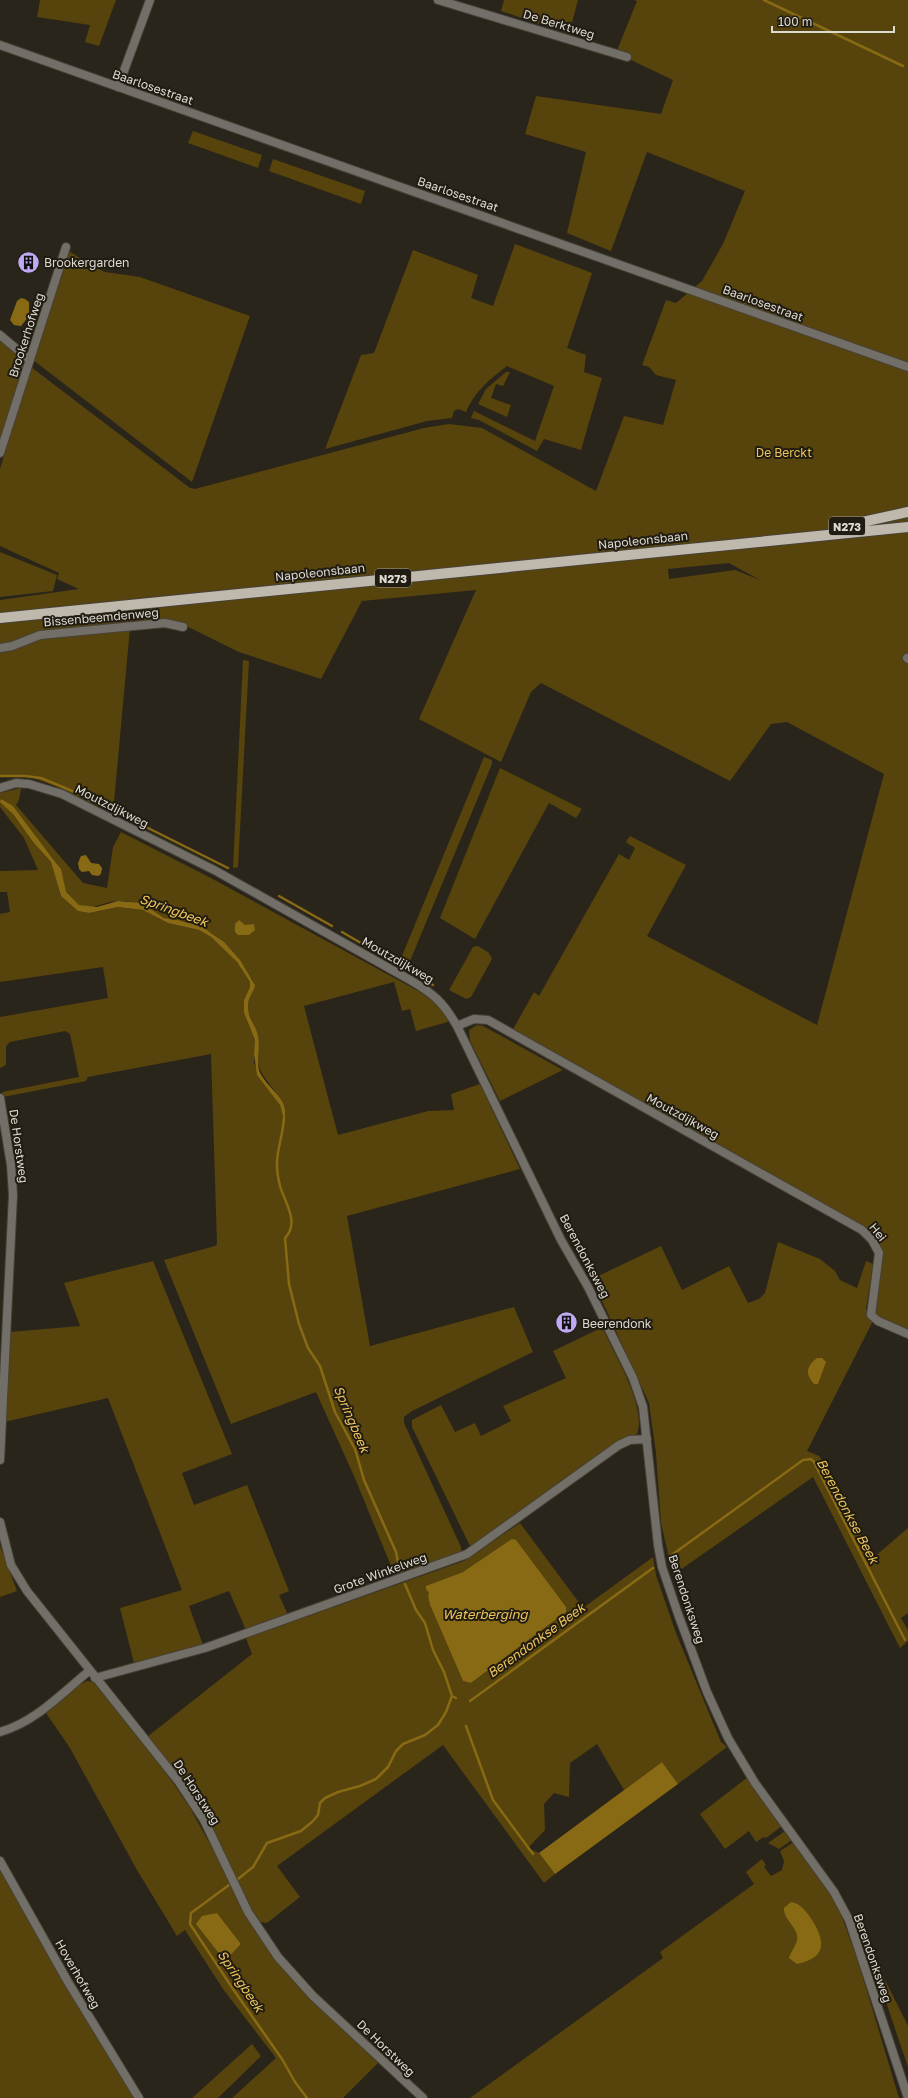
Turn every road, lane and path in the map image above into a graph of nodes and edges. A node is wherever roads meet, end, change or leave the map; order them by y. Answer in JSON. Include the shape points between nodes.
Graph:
{"nodes":[{"id":1,"x":150,"y":0,"type":"edge"},
{"id":2,"x":438,"y":0,"type":"edge"},
{"id":3,"x":0,"y":45,"type":"edge"},
{"id":4,"x":627,"y":57,"type":"dead end"},
{"id":5,"x":118,"y":87,"type":"junction"},
{"id":6,"x":66,"y":247,"type":"dead end"},
{"id":7,"x":0,"y":335,"type":"edge"},
{"id":8,"x":30,"y":360,"type":"junction"},
{"id":9,"x":908,"y":367,"type":"edge"},
{"id":10,"x":0,"y":453,"type":"edge"},
{"id":11,"x":908,"y":512,"type":"edge"},
{"id":12,"x":908,"y":527,"type":"edge"},
{"id":13,"x":786,"y":539,"type":"junction"},
{"id":14,"x":0,"y":618,"type":"edge"},
{"id":15,"x":183,"y":626,"type":"dead end"},
{"id":16,"x":0,"y":648,"type":"edge"},
{"id":17,"x":0,"y":788,"type":"edge"},
{"id":18,"x":457,"y":1026,"type":"junction"},
{"id":19,"x":0,"y":1098,"type":"edge"},
{"id":20,"x":788,"y":1187,"type":"joint"},
{"id":21,"x":908,"y":1334,"type":"edge"},
{"id":22,"x":646,"y":1439,"type":"junction"},
{"id":23,"x":0,"y":1460,"type":"edge"},
{"id":24,"x":0,"y":1522,"type":"edge"},
{"id":25,"x":89,"y":1671,"type":"junction"},
{"id":26,"x":95,"y":1678,"type":"junction"},
{"id":27,"x":0,"y":1732,"type":"edge"},
{"id":28,"x":0,"y":1861,"type":"edge"},
{"id":29,"x":139,"y":2098,"type":"edge"},
{"id":30,"x":423,"y":2098,"type":"edge"},
{"id":31,"x":908,"y":2098,"type":"edge"}],
"edges":[{"from":1,"to":5,"type":"street"},
{"from":2,"to":4,"type":"street","name":"De Berktweg"},
{"from":3,"to":5,"type":"street","name":"Baarlosestraat"},
{"from":5,"to":9,"type":"street","name":"Baarlosestraat"},
{"from":6,"to":8,"type":"street","name":"Brookerhofweg"},
{"from":7,"to":8,"type":"street"},
{"from":8,"to":10,"type":"street","name":"Brookerhofweg"},
{"from":11,"to":13,"type":"main road","name":"Napoleonsbaan","number":"N273"},
{"from":12,"to":13,"type":"main road","name":"Napoleonsbaan","number":"N273"},
{"from":13,"to":14,"type":"main road","name":"Napoleonsbaan","number":"N273"},
{"from":15,"to":16,"type":"street","name":"Bissenbeemdenweg","via":[[165,623],[40,635]]},
{"from":17,"to":18,"type":"street","name":"Moutzdijkweg","via":[[29,784],[62,794],[216,871],[434,994],[447,1008]]},
{"from":18,"to":20,"type":"street","name":"Moutzdijkweg","via":[[474,1019],[488,1020]]},
{"from":18,"to":22,"type":"street","name":"Berendonksweg","via":[[561,1240],[588,1287],[633,1378],[643,1407]]},
{"from":19,"to":23,"type":"street","name":"De Horstweg","via":[[11,1164],[13,1195]]},
{"from":20,"to":21,"type":"street","name":"Hei","via":[[862,1230],[872,1240],[879,1253],[871,1314],[878,1322]]},
{"from":22,"to":26,"type":"street","name":"Grote Winkelweg","via":[[630,1440],[619,1445],[467,1554],[205,1648]]},
{"from":22,"to":31,"type":"street","name":"Berendonksweg","via":[[662,1567],[707,1692],[728,1738],[834,1892],[849,1920]]},
{"from":24,"to":25,"type":"street","name":"De Horstweg","via":[[11,1565],[26,1591]]},
{"from":25,"to":26,"type":"street","name":"De Horstweg"},
{"from":25,"to":27,"type":"street","via":[[34,1717],[16,1728]]},
{"from":26,"to":30,"type":"street","name":"De Horstweg","via":[[179,1782],[204,1820],[248,1912],[278,1957],[313,1996]]},
{"from":28,"to":29,"type":"street","name":"Hoverhofweg","via":[[68,1982]]}]}
